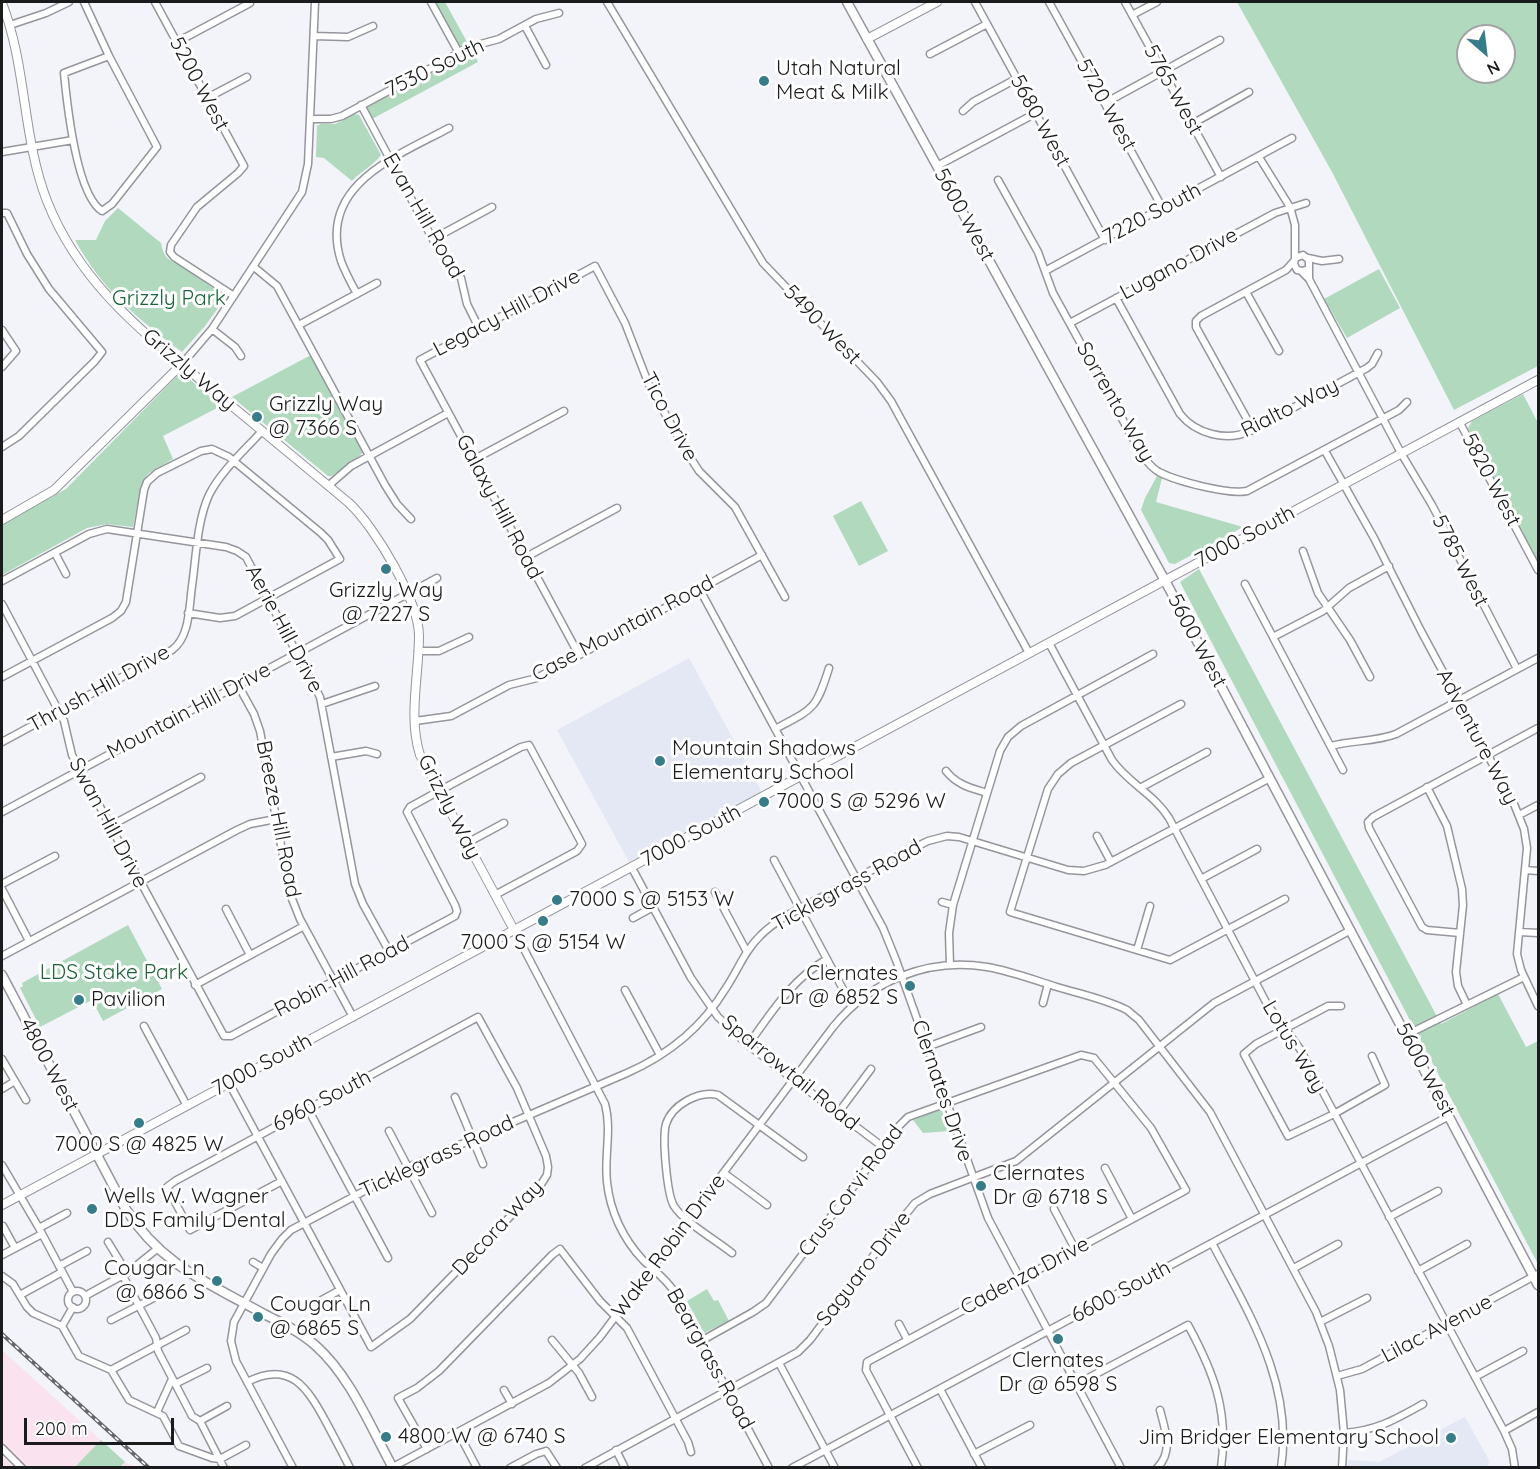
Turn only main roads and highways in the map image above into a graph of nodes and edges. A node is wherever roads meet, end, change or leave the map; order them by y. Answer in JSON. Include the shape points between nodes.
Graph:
{"nodes":[{"id":1,"x":847,"y":2,"type":"edge"},
{"id":2,"x":2,"y":975,"type":"edge"},
{"id":3,"x":1536,"y":1275,"type":"edge"},
{"id":4,"x":1539,"y":1285,"type":"edge"},
{"id":5,"x":393,"y":1467,"type":"edge"}],
"edges":[{"from":1,"to":3,"type":"main road","name":"5600 West","via":[[1165,580]]},
{"from":2,"to":5,"type":"main road","name":"4800 West","via":[[125,1208],[156,1249],[186,1271],[302,1335],[328,1358],[348,1384]]},
{"from":3,"to":4,"type":"main road","name":"5600 West"}]}
